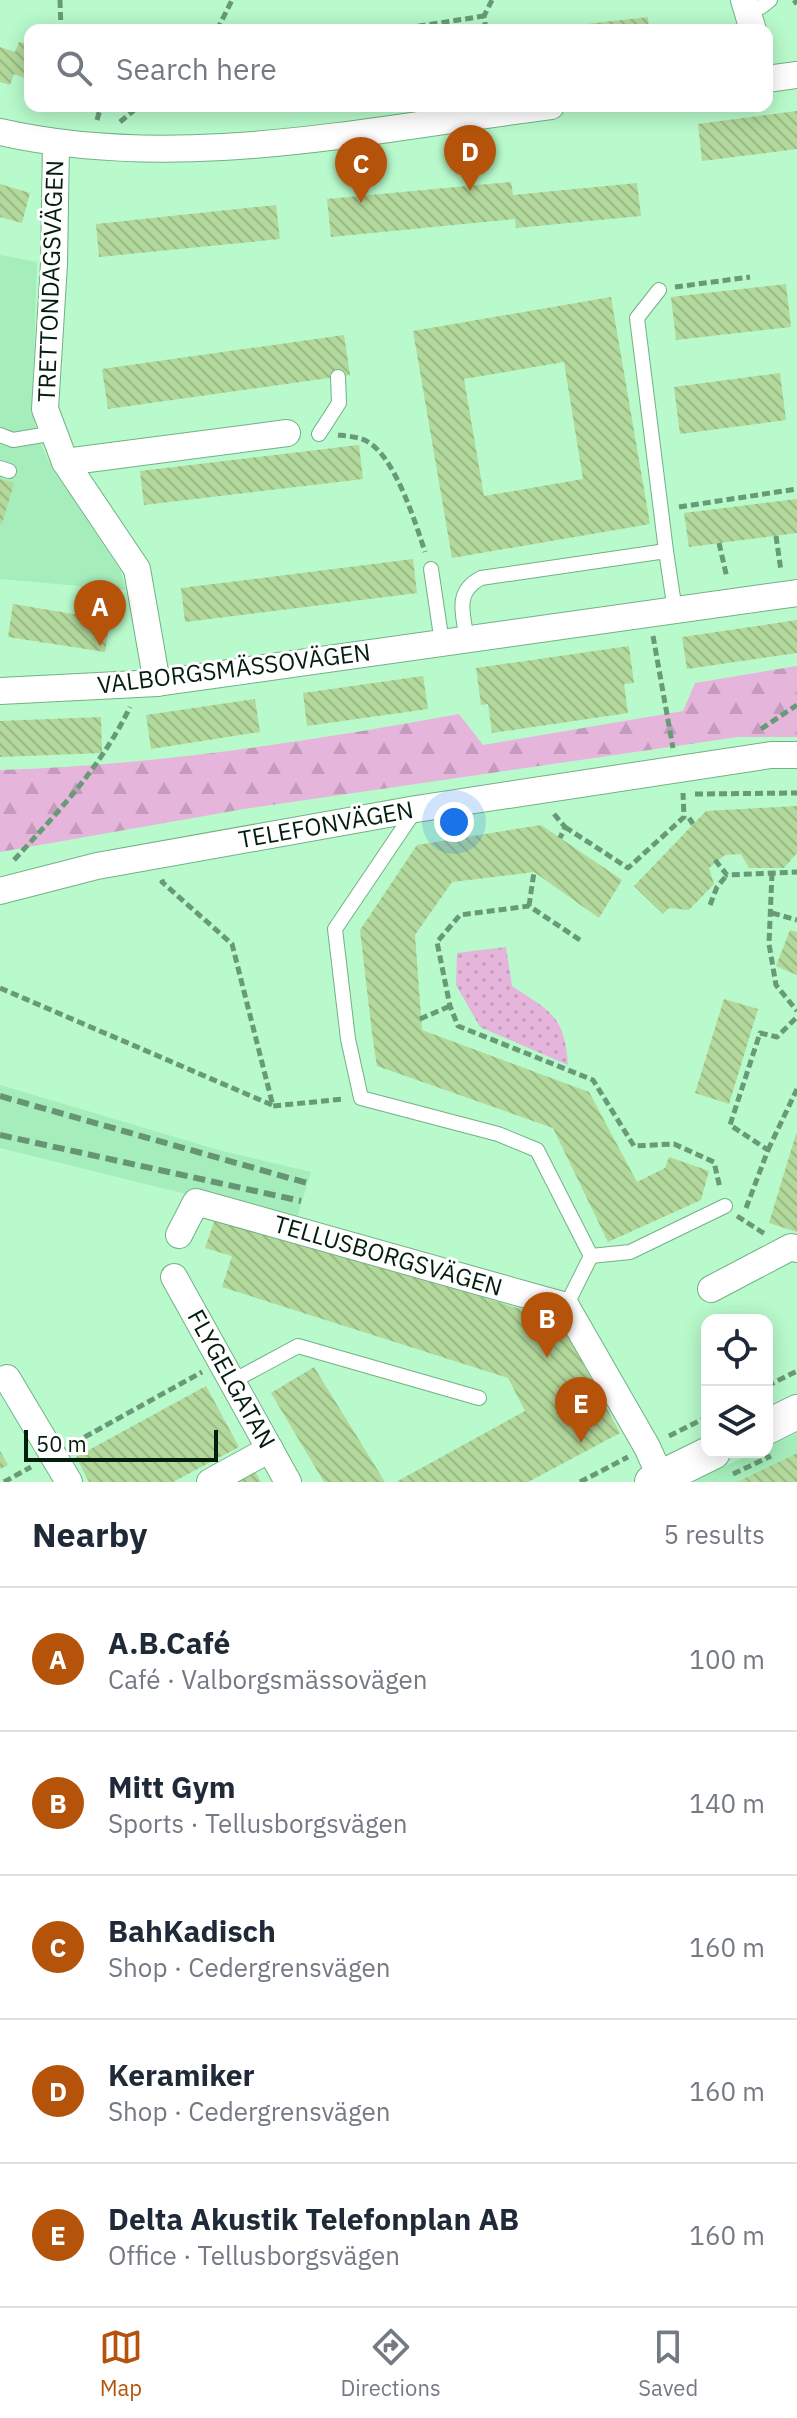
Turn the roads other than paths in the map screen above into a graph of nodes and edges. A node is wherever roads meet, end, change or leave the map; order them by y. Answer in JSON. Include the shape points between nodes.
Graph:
{"nodes":[{"id":1,"x":797,"y":75,"type":"edge"},
{"id":2,"x":773,"y":77,"type":"edge"},
{"id":3,"x":504,"y":112,"type":"edge"},
{"id":4,"x":0,"y":132,"type":"edge"},
{"id":5,"x":56,"y":144,"type":"junction"},
{"id":6,"x":659,"y":290,"type":"road end"},
{"id":7,"x":338,"y":377,"type":"dead end"},
{"id":8,"x":55,"y":433,"type":"junction"},
{"id":9,"x":287,"y":433,"type":"dead end"},
{"id":10,"x":319,"y":434,"type":"road end"},
{"id":11,"x":0,"y":435,"type":"edge"},
{"id":12,"x":65,"y":462,"type":"junction"},
{"id":13,"x":666,"y":551,"type":"junction"},
{"id":14,"x":431,"y":569,"type":"road end"},
{"id":15,"x":789,"y":585,"type":"edge"},
{"id":16,"x":675,"y":611,"type":"junction"},
{"id":17,"x":454,"y":641,"type":"junction"},
{"id":18,"x":146,"y":689,"type":"junction"},
{"id":19,"x":0,"y":691,"type":"edge"},
{"id":20,"x":797,"y":755,"type":"edge"},
{"id":21,"x":416,"y":809,"type":"junction"},
{"id":22,"x":0,"y":891,"type":"edge"},
{"id":23,"x":725,"y":1206,"type":"road end"},
{"id":24,"x":179,"y":1235,"type":"dead end"},
{"id":25,"x":794,"y":1248,"type":"edge"},
{"id":26,"x":591,"y":1256,"type":"junction"},
{"id":27,"x":174,"y":1277,"type":"dead end"},
{"id":28,"x":711,"y":1289,"type":"dead end"},
{"id":29,"x":566,"y":1306,"type":"junction"},
{"id":30,"x":228,"y":1371,"type":"junction"},
{"id":31,"x":7,"y":1378,"type":"dead end"},
{"id":32,"x":479,"y":1398,"type":"dead end"},
{"id":33,"x":797,"y":1412,"type":"edge"},
{"id":34,"x":775,"y":1438,"type":"edge"},
{"id":35,"x":270,"y":1449,"type":"junction"},
{"id":36,"x":721,"y":1464,"type":"edge"},
{"id":37,"x":656,"y":1480,"type":"edge"},
{"id":38,"x":69,"y":1482,"type":"edge"},
{"id":39,"x":210,"y":1482,"type":"edge"},
{"id":40,"x":288,"y":1482,"type":"edge"}],
"edges":[{"from":1,"to":2,"type":"street"},
{"from":3,"to":5,"type":"street","via":[[213,149]]},
{"from":4,"to":5,"type":"street"},
{"from":5,"to":8,"type":"street","name":"TRETTONDAGSVÄGEN","via":[[45,409]]},
{"from":6,"to":13,"type":"lane","via":[[637,318]]},
{"from":7,"to":10,"type":"lane","via":[[339,403]]},
{"from":8,"to":11,"type":"lane","via":[[13,440]]},
{"from":8,"to":12,"type":"street","name":"TRETTONDAGSVÄGEN"},
{"from":9,"to":12,"type":"street"},
{"from":12,"to":18,"type":"street","name":"TRETTONDAGSVÄGEN","via":[[137,569]]},
{"from":13,"to":16,"type":"lane"},
{"from":13,"to":17,"type":"lane","via":[[481,578],[467,585],[461,599]]},
{"from":14,"to":17,"type":"lane"},
{"from":15,"to":16,"type":"street","name":"VALBORGSMÄSSOVÄGEN"},
{"from":16,"to":17,"type":"street","name":"VALBORGSMÄSSOVÄGEN"},
{"from":17,"to":18,"type":"street","name":"VALBORGSMÄSSOVÄGEN"},
{"from":18,"to":19,"type":"street","name":"VALBORGSMÄSSOVÄGEN"},
{"from":20,"to":21,"type":"street","name":"TELEFONVÄGEN","via":[[771,755],[679,777]]},
{"from":21,"to":22,"type":"street","name":"TELEFONVÄGEN","via":[[97,866]]},
{"from":21,"to":26,"type":"lane","via":[[335,929],[361,1098],[498,1134],[537,1150]]},
{"from":23,"to":26,"type":"lane","via":[[630,1252]]},
{"from":24,"to":29,"type":"street","name":"TELLUSBORGSVÄGEN","via":[[196,1202]]},
{"from":25,"to":28,"type":"street"},
{"from":26,"to":29,"type":"lane"},
{"from":27,"to":30,"type":"street","name":"FLYGELGATAN"},
{"from":29,"to":37,"type":"street","via":[[647,1447]]},
{"from":30,"to":32,"type":"lane","via":[[298,1346]]},
{"from":30,"to":35,"type":"street","name":"FLYGELGATAN"},
{"from":31,"to":38,"type":"street"},
{"from":33,"to":34,"type":"street"},
{"from":35,"to":39,"type":"street"},
{"from":35,"to":40,"type":"street","name":"FLYGELGATAN"},
{"from":36,"to":37,"type":"street"}]}
